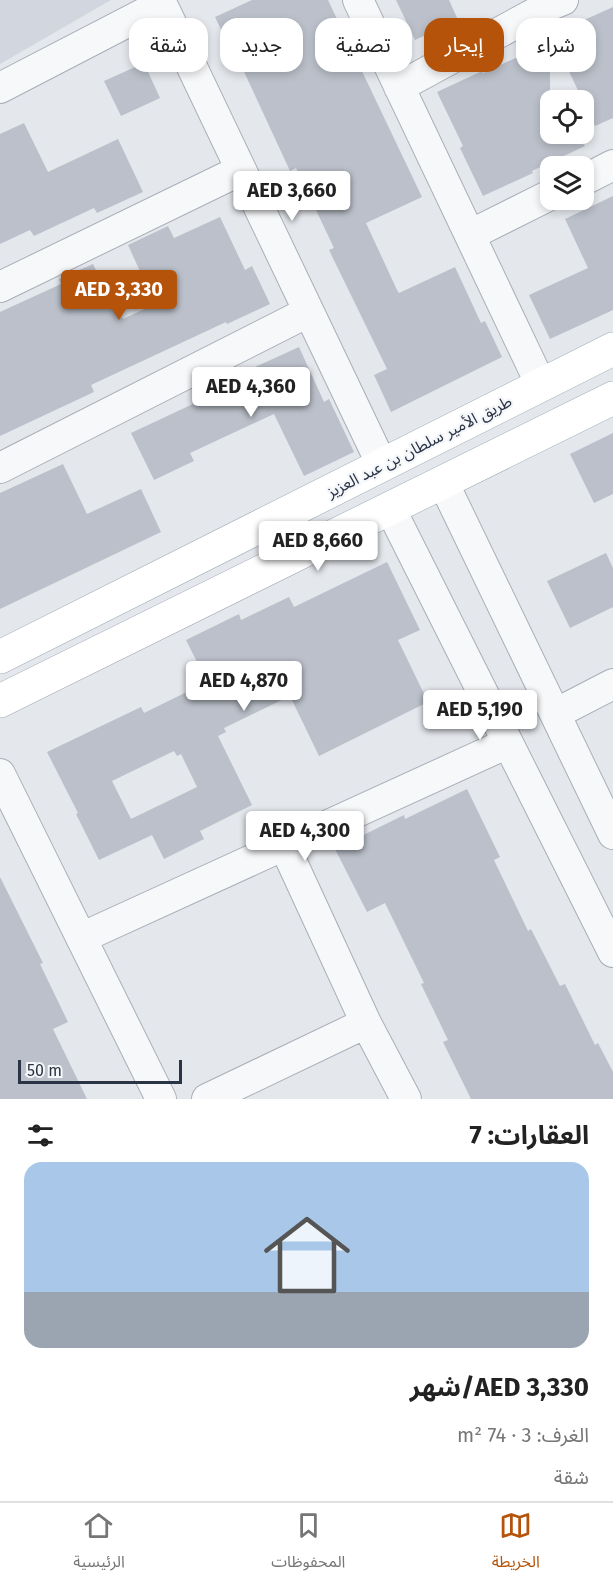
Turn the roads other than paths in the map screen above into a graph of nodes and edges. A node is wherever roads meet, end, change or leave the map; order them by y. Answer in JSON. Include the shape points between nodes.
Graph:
{"nodes":[{"id":1,"x":358,"y":0,"type":"edge"},
{"id":2,"x":161,"y":2,"type":"edge"},
{"id":3,"x":551,"y":2,"type":"edge"},
{"id":4,"x":399,"y":87,"type":"junction"},
{"id":5,"x":0,"y":88,"type":"edge"},
{"id":6,"x":613,"y":165,"type":"edge"},
{"id":7,"x":241,"y":170,"type":"junction"},
{"id":8,"x":594,"y":175,"type":"edge"},
{"id":9,"x":540,"y":200,"type":"edge"},
{"id":10,"x":470,"y":235,"type":"junction"},
{"id":11,"x":0,"y":287,"type":"edge"},
{"id":12,"x":309,"y":312,"type":"junction"},
{"id":13,"x":613,"y":349,"type":"edge"},
{"id":14,"x":541,"y":385,"type":"junction"},
{"id":15,"x":613,"y":398,"type":"edge"},
{"id":16,"x":382,"y":465,"type":"junction"},
{"id":17,"x":0,"y":468,"type":"edge"},
{"id":18,"x":443,"y":482,"type":"junction"},
{"id":19,"x":390,"y":508,"type":"junction"},
{"id":20,"x":0,"y":657,"type":"edge"},
{"id":21,"x":613,"y":684,"type":"edge"},
{"id":22,"x":0,"y":701,"type":"edge"},
{"id":23,"x":555,"y":714,"type":"junction"},
{"id":24,"x":508,"y":743,"type":"junction"},
{"id":25,"x":0,"y":774,"type":"edge"},
{"id":26,"x":613,"y":834,"type":"edge"},
{"id":27,"x":284,"y":845,"type":"junction"},
{"id":28,"x":81,"y":938,"type":"junction"},
{"id":29,"x":613,"y":952,"type":"edge"},
{"id":30,"x":366,"y":1023,"type":"junction"},
{"id":31,"x":161,"y":1099,"type":"edge"},
{"id":32,"x":207,"y":1099,"type":"edge"},
{"id":33,"x":406,"y":1099,"type":"edge"}],
"edges":[{"from":1,"to":4,"type":"street"},
{"from":2,"to":5,"type":"street"},
{"from":2,"to":7,"type":"street"},
{"from":3,"to":4,"type":"street"},
{"from":4,"to":10,"type":"street"},
{"from":6,"to":8,"type":"street"},
{"from":7,"to":11,"type":"street"},
{"from":7,"to":12,"type":"street"},
{"from":9,"to":10,"type":"street"},
{"from":10,"to":14,"type":"street"},
{"from":12,"to":16,"type":"street"},
{"from":12,"to":17,"type":"street"},
{"from":13,"to":14,"type":"main road","name":"طريق الأمير سلطان بن عبد العزيز"},
{"from":14,"to":16,"type":"main road","name":"طريق الأمير سلطان بن عبد العزيز"},
{"from":15,"to":18,"type":"main road"},
{"from":16,"to":20,"type":"main road","name":"طريق الأمير سلطان بن عبد العزيز"},
{"from":18,"to":19,"type":"main road"},
{"from":18,"to":23,"type":"street"},
{"from":19,"to":22,"type":"main road"},
{"from":19,"to":24,"type":"street"},
{"from":21,"to":23,"type":"street"},
{"from":23,"to":26,"type":"street"},
{"from":24,"to":27,"type":"street"},
{"from":24,"to":29,"type":"street"},
{"from":25,"to":28,"type":"street"},
{"from":27,"to":28,"type":"street"},
{"from":27,"to":30,"type":"street"},
{"from":28,"to":31,"type":"street"},
{"from":30,"to":32,"type":"street"},
{"from":30,"to":33,"type":"street"}]}
